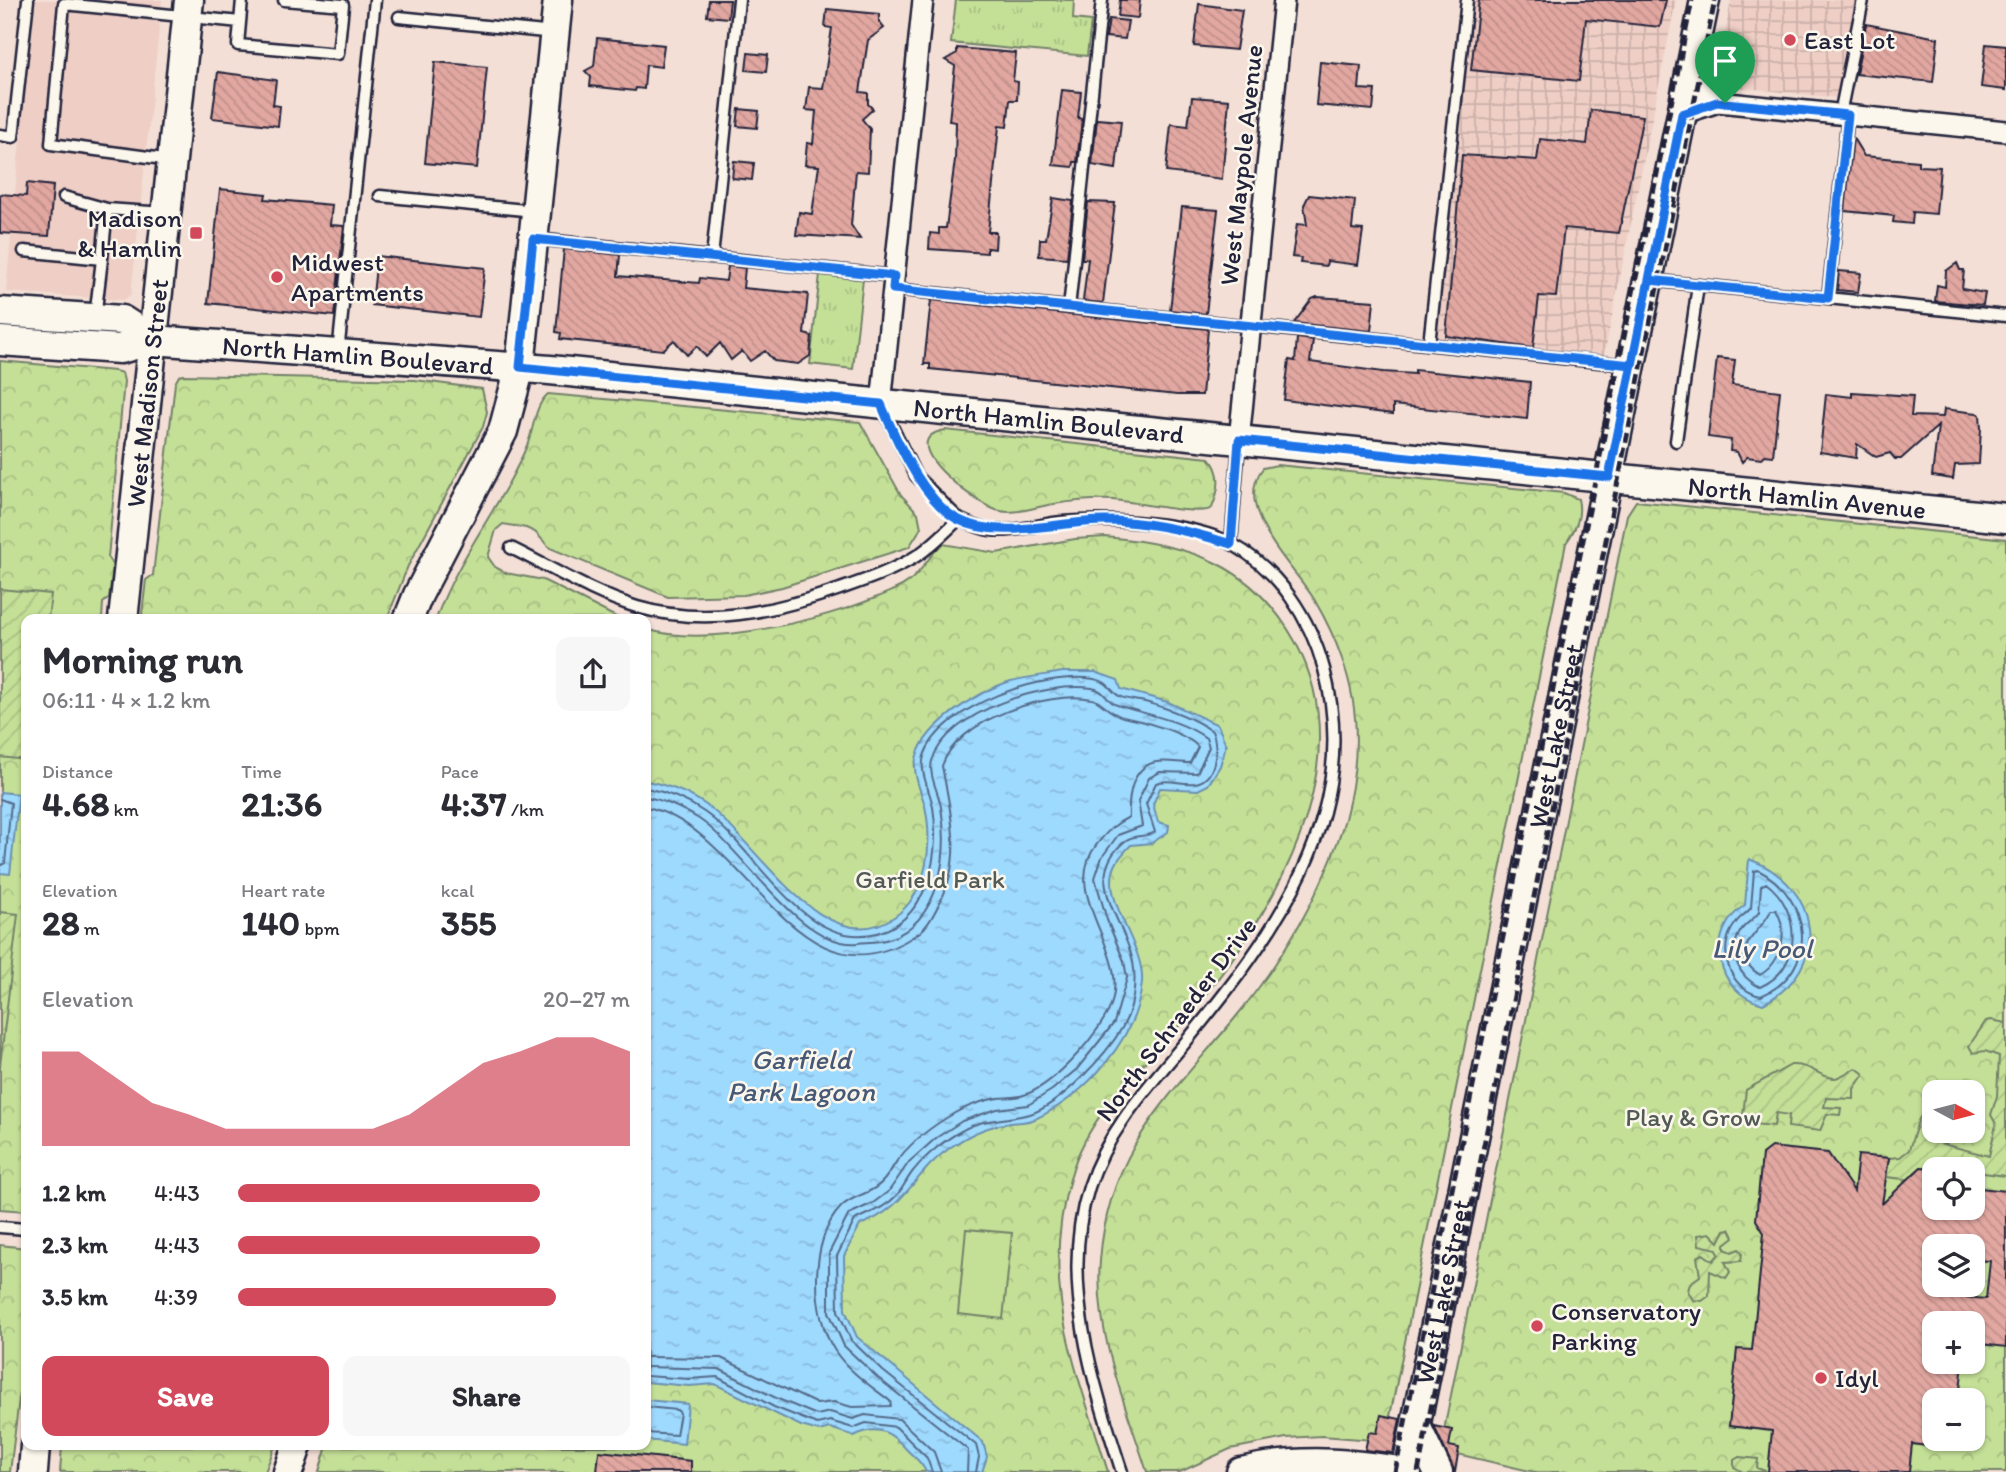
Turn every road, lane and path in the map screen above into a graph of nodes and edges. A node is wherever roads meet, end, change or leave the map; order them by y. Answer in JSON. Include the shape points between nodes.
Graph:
{"nodes":[{"id":1,"x":28,"y":0,"type":"edge"},
{"id":2,"x":242,"y":0,"type":"edge"},
{"id":3,"x":284,"y":0,"type":"edge"},
{"id":4,"x":376,"y":0,"type":"edge"},
{"id":5,"x":558,"y":0,"type":"edge"},
{"id":6,"x":739,"y":0,"type":"edge"},
{"id":7,"x":923,"y":0,"type":"edge"},
{"id":8,"x":1101,"y":0,"type":"edge"},
{"id":9,"x":1284,"y":0,"type":"edge"},
{"id":10,"x":1467,"y":0,"type":"edge"},
{"id":11,"x":1705,"y":0,"type":"edge"},
{"id":12,"x":1863,"y":0,"type":"edge"},
{"id":13,"x":188,"y":8,"type":"edge"},
{"id":14,"x":399,"y":17,"type":"dead end"},
{"id":15,"x":240,"y":22,"type":"junction"},
{"id":16,"x":554,"y":33,"type":"junction"},
{"id":17,"x":1690,"y":77,"type":"junction"},
{"id":18,"x":1717,"y":102,"type":"junction"},
{"id":19,"x":1682,"y":114,"type":"junction"},
{"id":20,"x":1844,"y":114,"type":"junction"},
{"id":21,"x":2006,"y":131,"type":"edge"},
{"id":22,"x":0,"y":135,"type":"edge"},
{"id":23,"x":172,"y":160,"type":"junction"},
{"id":24,"x":380,"y":196,"type":"dead end"},
{"id":25,"x":64,"y":197,"type":"dead end"},
{"id":26,"x":107,"y":209,"type":"junction"},
{"id":27,"x":536,"y":211,"type":"junction"},
{"id":28,"x":166,"y":214,"type":"junction"},
{"id":29,"x":533,"y":239,"type":"junction"},
{"id":30,"x":24,"y":251,"type":"dead end"},
{"id":31,"x":712,"y":257,"type":"junction"},
{"id":32,"x":102,"y":259,"type":"junction"},
{"id":33,"x":1649,"y":280,"type":"junction"},
{"id":34,"x":894,"y":282,"type":"junction"},
{"id":35,"x":1698,"y":285,"type":"junction"},
{"id":36,"x":1828,"y":298,"type":"junction"},
{"id":37,"x":1069,"y":308,"type":"junction"},
{"id":38,"x":0,"y":312,"type":"edge"},
{"id":39,"x":2006,"y":316,"type":"edge"},
{"id":40,"x":95,"y":318,"type":"junction"},
{"id":41,"x":1251,"y":327,"type":"junction"},
{"id":42,"x":153,"y":340,"type":"junction"},
{"id":43,"x":0,"y":341,"type":"edge"},
{"id":44,"x":1429,"y":344,"type":"junction"},
{"id":45,"x":338,"y":354,"type":"junction"},
{"id":46,"x":1632,"y":365,"type":"junction"},
{"id":47,"x":520,"y":367,"type":"junction"},
{"id":48,"x":881,"y":404,"type":"junction"},
{"id":49,"x":1239,"y":440,"type":"junction"},
{"id":50,"x":1676,"y":441,"type":"dead end"},
{"id":51,"x":1576,"y":474,"type":"junction"},
{"id":52,"x":1625,"y":479,"type":"junction"},
{"id":53,"x":2006,"y":518,"type":"edge"},
{"id":54,"x":958,"y":519,"type":"junction"},
{"id":55,"x":1599,"y":527,"type":"junction"},
{"id":56,"x":1231,"y":544,"type":"junction"},
{"id":57,"x":510,"y":548,"type":"dead end"},
{"id":58,"x":124,"y":614,"type":"edge"},
{"id":59,"x":411,"y":614,"type":"edge"},
{"id":60,"x":1578,"y":626,"type":"junction"},
{"id":61,"x":0,"y":1227,"type":"edge"},
{"id":62,"x":21,"y":1228,"type":"edge"},
{"id":63,"x":1432,"y":1345,"type":"junction"},
{"id":64,"x":1416,"y":1426,"type":"junction"},
{"id":65,"x":35,"y":1450,"type":"edge"},
{"id":66,"x":296,"y":1450,"type":"edge"},
{"id":67,"x":1390,"y":1470,"type":"edge"},
{"id":68,"x":33,"y":1472,"type":"edge"},
{"id":69,"x":288,"y":1472,"type":"edge"},
{"id":70,"x":1122,"y":1472,"type":"edge"},
{"id":71,"x":1241,"y":1472,"type":"edge"},
{"id":72,"x":1438,"y":1472,"type":"edge"}],
"edges":[{"from":1,"to":22,"type":"lane","via":[[13,137]]},
{"from":2,"to":15,"type":"lane"},
{"from":3,"to":15,"type":"lane","via":[[343,5],[338,54],[238,45]]},
{"from":4,"to":45,"type":"lane"},
{"from":5,"to":16,"type":"street"},
{"from":6,"to":31,"type":"lane"},
{"from":7,"to":34,"type":"street"},
{"from":8,"to":37,"type":"lane"},
{"from":9,"to":41,"type":"street","name":"West Maypole Avenue"},
{"from":10,"to":44,"type":"lane"},
{"from":11,"to":17,"type":"street","name":"West Lake Street"},
{"from":12,"to":20,"type":"lane"},
{"from":13,"to":15,"type":"lane"},
{"from":13,"to":23,"type":"street","name":"West Madison Street"},
{"from":13,"to":23,"type":"lane","via":[[64,4],[51,144]]},
{"from":14,"to":16,"type":"lane"},
{"from":16,"to":27,"type":"street"},
{"from":17,"to":18,"type":"street"},
{"from":17,"to":19,"type":"street","name":"West Lake Street"},
{"from":18,"to":19,"type":"street"},
{"from":18,"to":20,"type":"street"},
{"from":19,"to":33,"type":"street","name":"West Lake Street"},
{"from":20,"to":21,"type":"street"},
{"from":20,"to":36,"type":"lane"},
{"from":23,"to":28,"type":"street","name":"West Madison Street"},
{"from":24,"to":27,"type":"lane"},
{"from":25,"to":26,"type":"lane"},
{"from":26,"to":28,"type":"lane"},
{"from":26,"to":32,"type":"lane"},
{"from":27,"to":29,"type":"street"},
{"from":28,"to":42,"type":"street","name":"West Madison Street"},
{"from":29,"to":31,"type":"lane"},
{"from":29,"to":47,"type":"street"},
{"from":30,"to":32,"type":"lane"},
{"from":31,"to":34,"type":"lane"},
{"from":32,"to":40,"type":"lane"},
{"from":33,"to":35,"type":"lane"},
{"from":33,"to":46,"type":"street","name":"West Lake Street"},
{"from":34,"to":37,"type":"lane"},
{"from":34,"to":48,"type":"street"},
{"from":35,"to":36,"type":"lane"},
{"from":35,"to":50,"type":"lane"},
{"from":36,"to":39,"type":"lane"},
{"from":37,"to":41,"type":"lane"},
{"from":38,"to":40,"type":"street"},
{"from":40,"to":42,"type":"street","via":[[122,320]]},
{"from":41,"to":44,"type":"lane"},
{"from":41,"to":49,"type":"street","name":"West Maypole Avenue"},
{"from":42,"to":43,"type":"street","via":[[120,349]]},
{"from":42,"to":45,"type":"street","name":"North Hamlin Boulevard"},
{"from":42,"to":58,"type":"street","name":"West Madison Street"},
{"from":44,"to":46,"type":"lane"},
{"from":45,"to":47,"type":"street","name":"North Hamlin Boulevard"},
{"from":46,"to":52,"type":"street","name":"West Lake Street","via":[[1619,428]]},
{"from":47,"to":48,"type":"street","name":"North Hamlin Boulevard"},
{"from":47,"to":59,"type":"street","via":[[503,431]]},
{"from":48,"to":49,"type":"street","name":"North Hamlin Boulevard"},
{"from":48,"to":54,"type":"lane","via":[[916,475]]},
{"from":49,"to":51,"type":"street","name":"North Hamlin Boulevard"},
{"from":49,"to":56,"type":"lane","name":"West Maypole Avenue"},
{"from":51,"to":52,"type":"street","name":"North Hamlin Boulevard"},
{"from":51,"to":55,"type":"street"},
{"from":52,"to":53,"type":"street","name":"North Hamlin Avenue"},
{"from":52,"to":55,"type":"street","name":"West Lake Street"},
{"from":52,"to":60,"type":"street","via":[[1598,607]]},
{"from":54,"to":56,"type":"lane","via":[[991,531],[1064,522],[1136,522]]},
{"from":54,"to":57,"type":"lane","via":[[919,555],[872,578],[780,608],[706,618],[636,607]]},
{"from":55,"to":60,"type":"street","name":"West Lake Street"},
{"from":56,"to":70,"type":"lane","name":"North Schraeder Drive","via":[[1269,573],[1296,602],[1311,631],[1330,690],[1333,768],[1325,813],[1302,876],[1271,930],[1243,972],[1127,1113],[1090,1186],[1078,1248],[1079,1298],[1094,1374]]},
{"from":60,"to":63,"type":"street","name":"West Lake Street"},
{"from":61,"to":62,"type":"lane"},
{"from":63,"to":64,"type":"street","name":"West Lake Street"},
{"from":63,"to":67,"type":"street","via":[[1409,1365]]},
{"from":64,"to":67,"type":"street","name":"West Lake Street"},
{"from":64,"to":72,"type":"street"},
{"from":65,"to":68,"type":"street"},
{"from":66,"to":69,"type":"street"},
{"from":67,"to":71,"type":"street","via":[[1307,1461]]}]}
